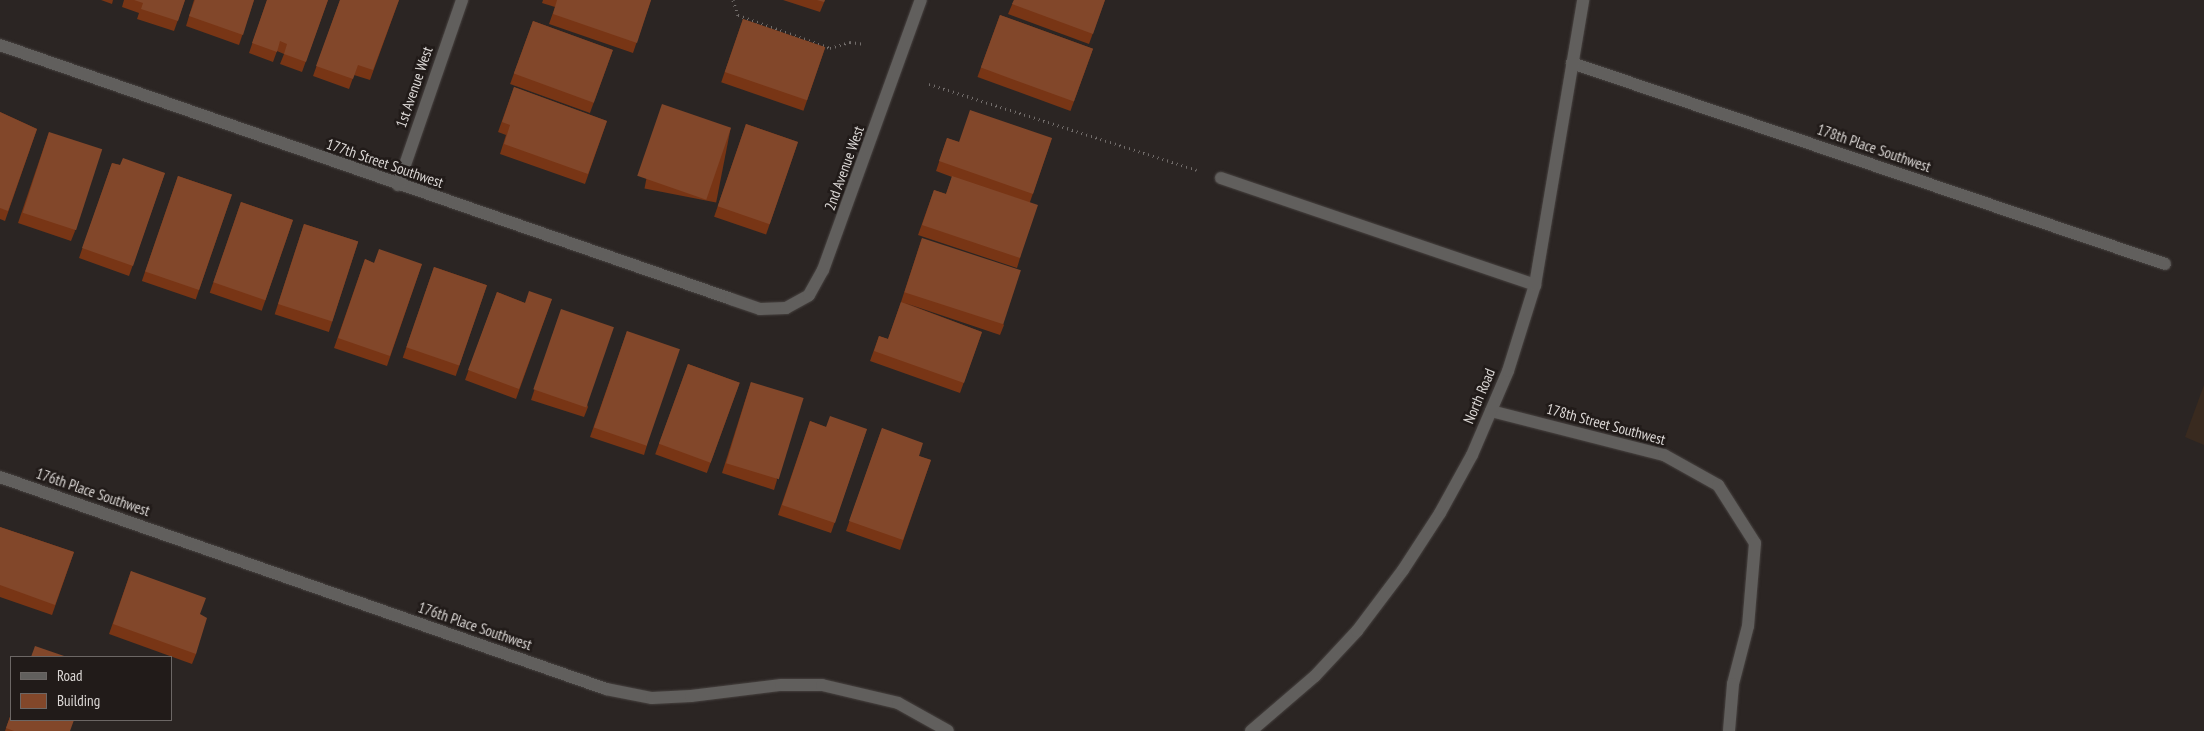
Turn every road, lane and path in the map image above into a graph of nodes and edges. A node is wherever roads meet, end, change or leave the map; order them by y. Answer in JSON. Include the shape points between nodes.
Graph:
{"nodes":[{"id":1,"x":462,"y":0,"type":"edge"},
{"id":2,"x":733,"y":0,"type":"edge"},
{"id":3,"x":921,"y":0,"type":"edge"},
{"id":4,"x":1583,"y":0,"type":"edge"},
{"id":5,"x":865,"y":44,"type":"dead end"},
{"id":6,"x":0,"y":45,"type":"edge"},
{"id":7,"x":1572,"y":63,"type":"junction"},
{"id":8,"x":929,"y":84,"type":"dead end"},
{"id":9,"x":1221,"y":178,"type":"joint"},
{"id":10,"x":398,"y":185,"type":"junction"},
{"id":11,"x":2166,"y":264,"type":"dead end"},
{"id":12,"x":1535,"y":285,"type":"junction"},
{"id":13,"x":760,"y":309,"type":"joint"},
{"id":14,"x":1491,"y":411,"type":"junction"},
{"id":15,"x":0,"y":477,"type":"edge"},
{"id":16,"x":948,"y":731,"type":"edge"},
{"id":17,"x":1252,"y":731,"type":"edge"},
{"id":18,"x":1730,"y":731,"type":"edge"}],
"edges":[{"from":1,"to":10,"type":"street","name":"1st Avenue West"},
{"from":2,"to":5,"type":"path","via":[[738,15],[830,48],[850,42]]},
{"from":3,"to":13,"type":"street","name":"2nd Avenue West","via":[[823,270],[809,296],[786,308]]},
{"from":4,"to":7,"type":"street","name":"North Road"},
{"from":6,"to":10,"type":"street","name":"177th Street Southwest"},
{"from":7,"to":11,"type":"street","name":"178th Place Southwest"},
{"from":7,"to":12,"type":"street","name":"North Road"},
{"from":8,"to":9,"type":"path"},
{"from":9,"to":12,"type":"street"},
{"from":10,"to":13,"type":"street","name":"177th Street Southwest"},
{"from":12,"to":14,"type":"street","name":"North Road","via":[[1523,329]]},
{"from":14,"to":17,"type":"street","name":"North Road","via":[[1440,513],[1403,570],[1357,631],[1327,664]]},
{"from":14,"to":18,"type":"street","name":"178th Street Southwest","via":[[1664,455],[1718,485],[1755,543],[1748,626],[1733,684]]},
{"from":15,"to":16,"type":"street","name":"176th Place Southwest","via":[[606,689],[652,698],[781,684],[822,685],[898,703]]}]}
